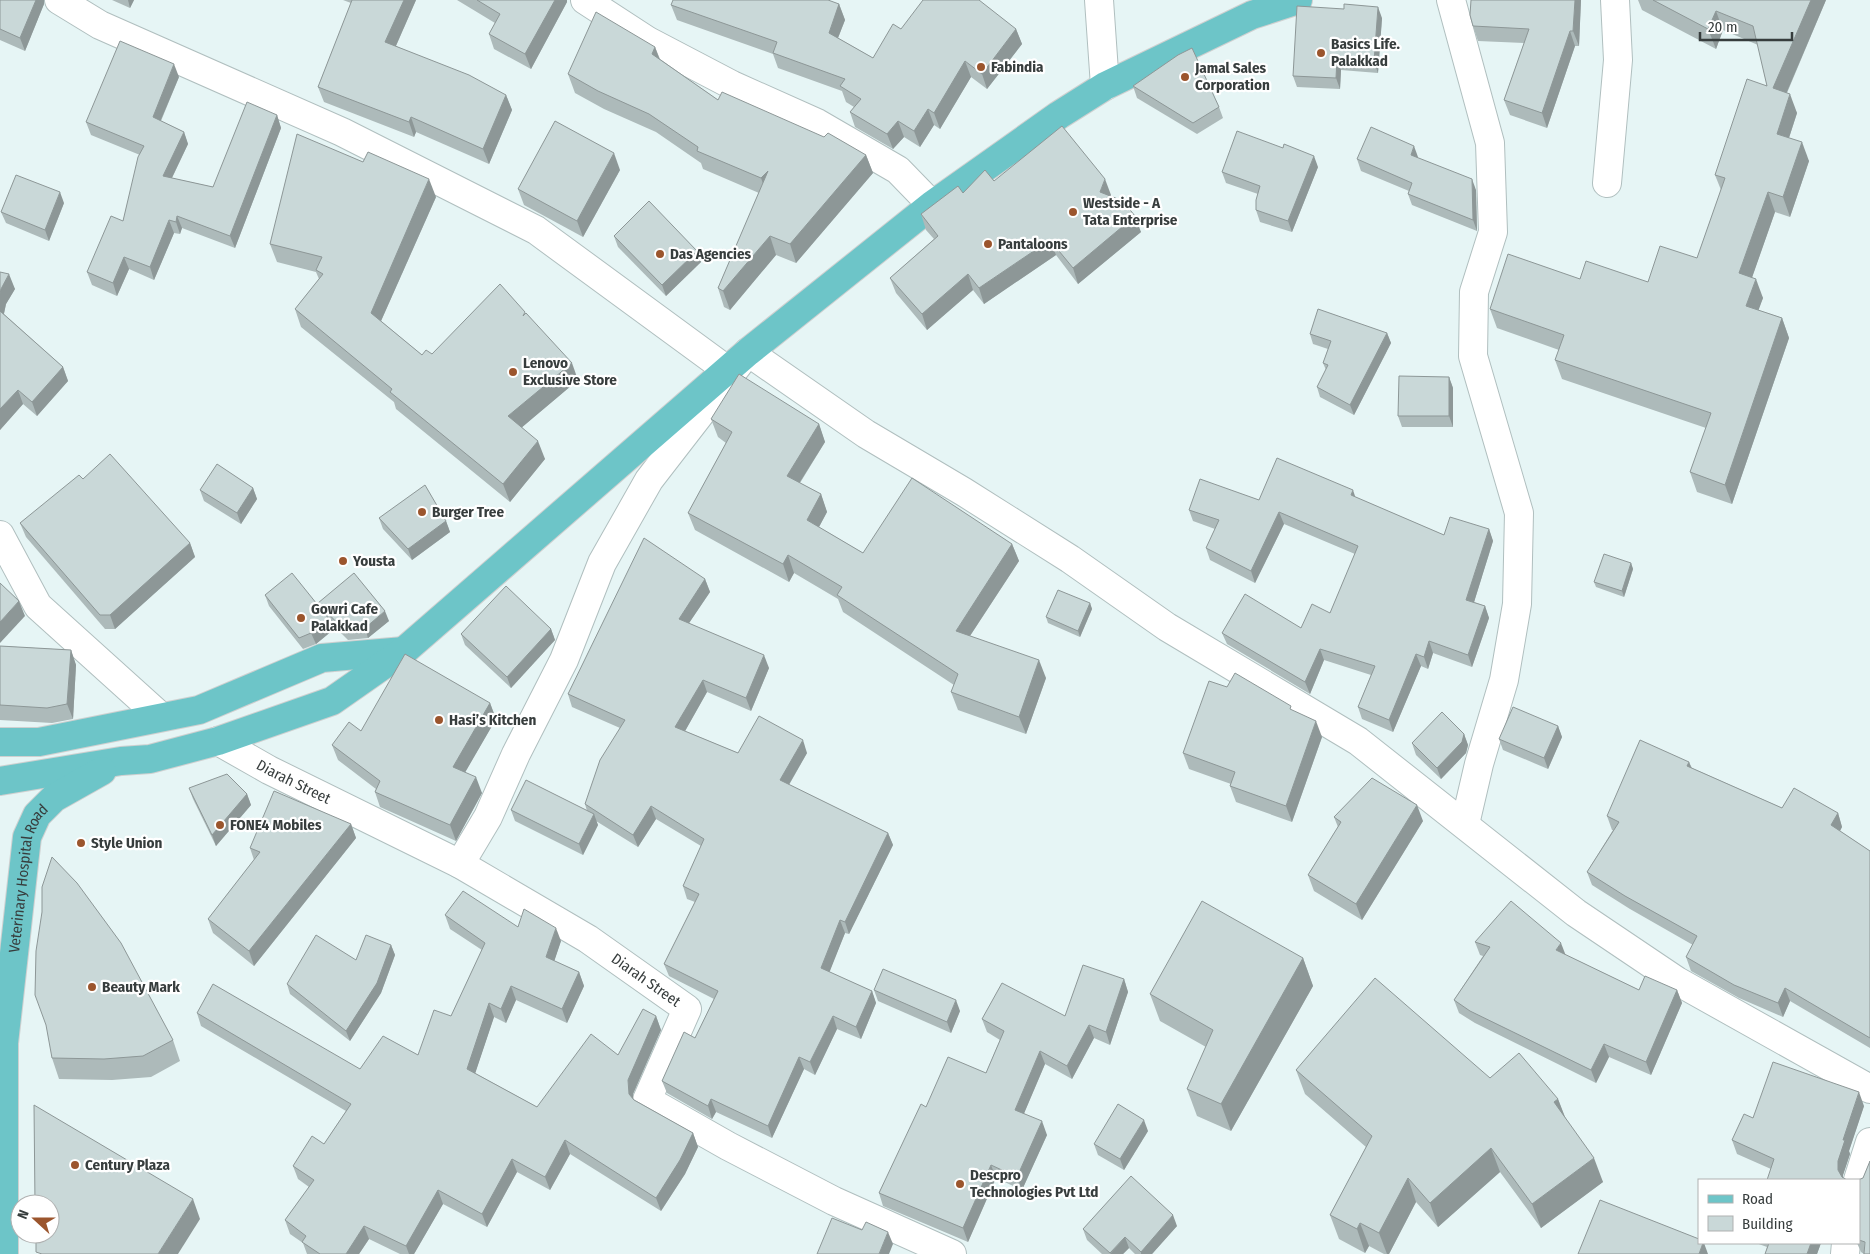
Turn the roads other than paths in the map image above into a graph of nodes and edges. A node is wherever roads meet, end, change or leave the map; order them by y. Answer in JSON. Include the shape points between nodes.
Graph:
{"nodes":[{"id":1,"x":59,"y":0,"type":"edge"},
{"id":2,"x":585,"y":0,"type":"edge"},
{"id":3,"x":1099,"y":0,"type":"edge"},
{"id":4,"x":1298,"y":0,"type":"edge"},
{"id":5,"x":1452,"y":0,"type":"edge"},
{"id":6,"x":1615,"y":0,"type":"edge"},
{"id":7,"x":1105,"y":86,"type":"junction"},
{"id":8,"x":1607,"y":183,"type":"dead end"},
{"id":9,"x":932,"y":205,"type":"junction"},
{"id":10,"x":748,"y":352,"type":"junction"},
{"id":11,"x":727,"y":370,"type":"junction"},
{"id":12,"x":0,"y":535,"type":"edge"},
{"id":13,"x":405,"y":650,"type":"junction"},
{"id":14,"x":161,"y":717,"type":"junction"},
{"id":15,"x":218,"y":740,"type":"junction"},
{"id":16,"x":0,"y":742,"type":"edge"},
{"id":17,"x":121,"y":761,"type":"junction"},
{"id":18,"x":0,"y":781,"type":"edge"},
{"id":19,"x":1465,"y":824,"type":"junction"},
{"id":20,"x":460,"y":864,"type":"junction"},
{"id":21,"x":0,"y":1010,"type":"edge"},
{"id":22,"x":2,"y":1039,"type":"edge"},
{"id":23,"x":1870,"y":1089,"type":"edge"},
{"id":24,"x":1870,"y":1142,"type":"edge"},
{"id":25,"x":1858,"y":1179,"type":"edge"},
{"id":26,"x":4,"y":1254,"type":"edge"},
{"id":27,"x":952,"y":1254,"type":"edge"}],
"edges":[{"from":1,"to":11,"type":"street","via":[[100,25],[342,132],[536,230]]},
{"from":2,"to":9,"type":"street","via":[[648,41],[732,85],[817,123],[898,170]]},
{"from":3,"to":7,"type":"street"},
{"from":4,"to":7,"type":"main road","via":[[1252,15]]},
{"from":5,"to":19,"type":"street","via":[[1490,143],[1492,232],[1474,292],[1474,356],[1519,513],[1517,604],[1504,680]]},
{"from":6,"to":8,"type":"street","via":[[1618,60]]},
{"from":7,"to":9,"type":"main road","via":[[1058,115]]},
{"from":9,"to":10,"type":"main road"},
{"from":10,"to":11,"type":"main road"},
{"from":10,"to":19,"type":"street","via":[[866,434],[1070,559],[1167,627],[1358,741]]},
{"from":10,"to":20,"type":"street","via":[[649,480],[602,563],[564,660],[488,817]]},
{"from":11,"to":13,"type":"main road"},
{"from":12,"to":14,"type":"street","via":[[38,606]]},
{"from":13,"to":14,"type":"main road","via":[[322,658],[199,710]]},
{"from":13,"to":15,"type":"main road","via":[[332,700]]},
{"from":14,"to":16,"type":"main road","via":[[39,742]]},
{"from":15,"to":17,"type":"main road","via":[[150,759]]},
{"from":15,"to":20,"type":"street","name":"Diarah Street","via":[[293,782]]},
{"from":17,"to":18,"type":"main road"},
{"from":17,"to":22,"type":"main road","name":"Veterinary Hospital Road","via":[[54,798],[37,815],[27,837]]},
{"from":19,"to":23,"type":"street","via":[[1576,913],[1677,981]]},
{"from":20,"to":27,"type":"street","name":"Diarah Street","via":[[588,939],[687,1009],[647,1100],[834,1201]]},
{"from":21,"to":22,"type":"main road","name":"Veterinary Hospital Road"},
{"from":22,"to":26,"type":"main road","name":"Veterinary Hospital Road"},
{"from":24,"to":25,"type":"street"}]}
